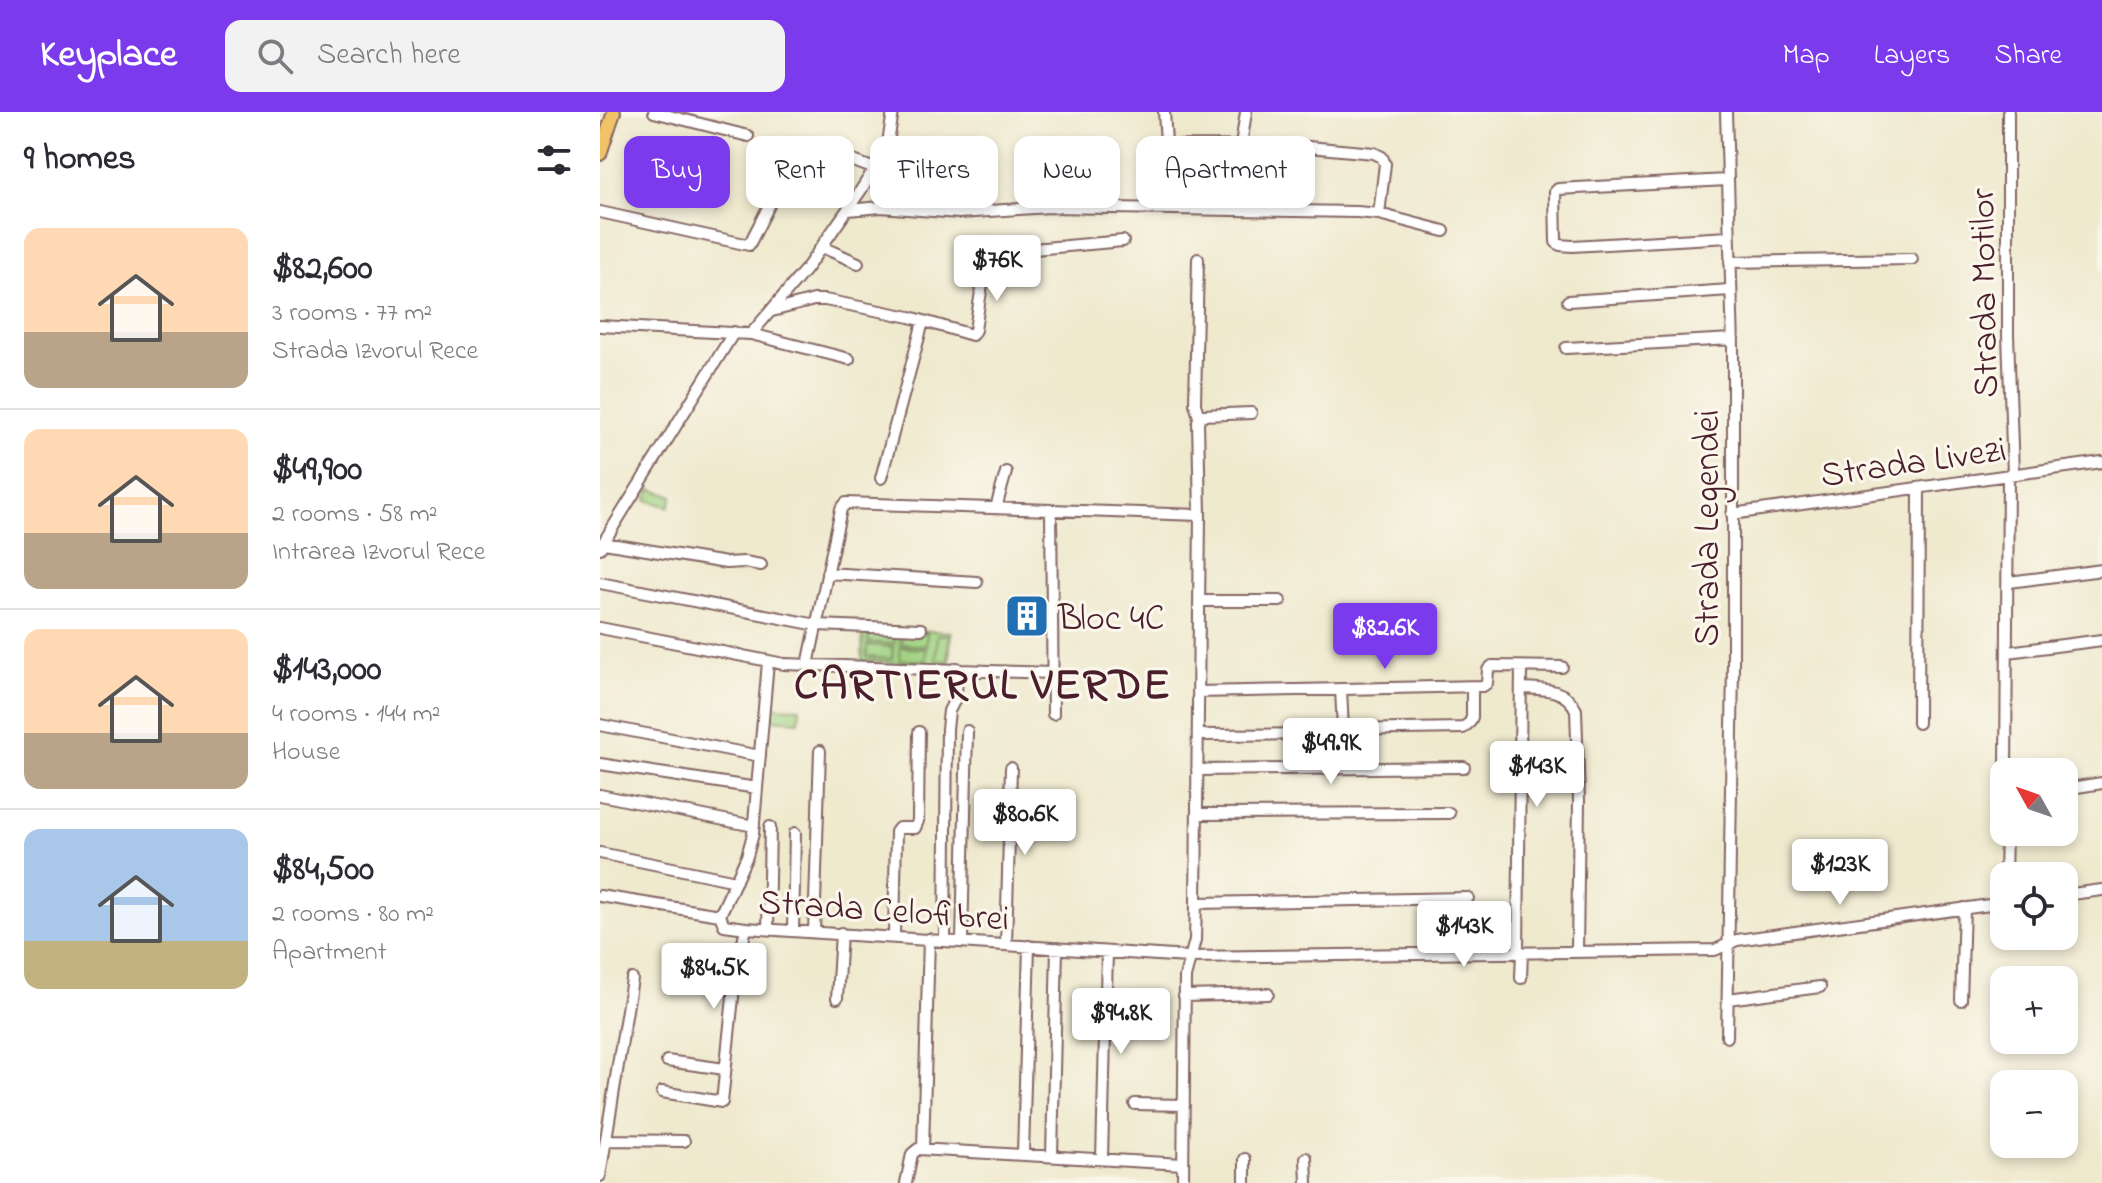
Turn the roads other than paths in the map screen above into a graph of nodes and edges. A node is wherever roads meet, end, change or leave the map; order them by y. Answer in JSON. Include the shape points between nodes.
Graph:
{"nodes":[{"id":1,"x":614,"y":112,"type":"edge"},
{"id":2,"x":654,"y":112,"type":"edge"},
{"id":3,"x":893,"y":112,"type":"edge"},
{"id":4,"x":1164,"y":112,"type":"edge"},
{"id":5,"x":1246,"y":112,"type":"edge"},
{"id":6,"x":1726,"y":112,"type":"edge"},
{"id":7,"x":2008,"y":112,"type":"edge"},
{"id":8,"x":748,"y":136,"type":"dead end"},
{"id":9,"x":890,"y":136,"type":"edge"},
{"id":10,"x":1166,"y":136,"type":"edge"},
{"id":11,"x":1242,"y":136,"type":"edge"},
{"id":12,"x":1315,"y":148,"type":"edge"},
{"id":13,"x":600,"y":154,"type":"edge"},
{"id":14,"x":870,"y":167,"type":"edge"},
{"id":15,"x":870,"y":177,"type":"edge"},
{"id":16,"x":1727,"y":180,"type":"junction"},
{"id":17,"x":848,"y":210,"type":"junction"},
{"id":18,"x":600,"y":212,"type":"edge"},
{"id":19,"x":1379,"y":214,"type":"junction"},
{"id":20,"x":1444,"y":231,"type":"dead end"},
{"id":21,"x":1729,"y":237,"type":"junction"},
{"id":22,"x":1123,"y":241,"type":"dead end"},
{"id":23,"x":822,"y":247,"type":"junction"},
{"id":24,"x":1198,"y":259,"type":"dead end"},
{"id":25,"x":1912,"y":259,"type":"dead end"},
{"id":26,"x":1730,"y":262,"type":"junction"},
{"id":27,"x":858,"y":263,"type":"dead end"},
{"id":28,"x":1730,"y":290,"type":"junction"},
{"id":29,"x":1568,"y":301,"type":"dead end"},
{"id":30,"x":772,"y":311,"type":"junction"},
{"id":31,"x":923,"y":322,"type":"junction"},
{"id":32,"x":600,"y":326,"type":"edge"},
{"id":33,"x":734,"y":332,"type":"junction"},
{"id":34,"x":751,"y":334,"type":"junction"},
{"id":35,"x":1733,"y":339,"type":"junction"},
{"id":36,"x":1566,"y":348,"type":"dead end"},
{"id":37,"x":849,"y":359,"type":"dead end"},
{"id":38,"x":1251,"y":413,"type":"dead end"},
{"id":39,"x":1199,"y":417,"type":"junction"},
{"id":40,"x":2102,"y":462,"type":"edge"},
{"id":41,"x":1006,"y":472,"type":"dead end"},
{"id":42,"x":2010,"y":475,"type":"junction"},
{"id":43,"x":881,"y":478,"type":"dead end"},
{"id":44,"x":1919,"y":488,"type":"junction"},
{"id":45,"x":996,"y":508,"type":"junction"},
{"id":46,"x":1051,"y":511,"type":"junction"},
{"id":47,"x":1732,"y":514,"type":"junction"},
{"id":48,"x":1200,"y":515,"type":"junction"},
{"id":49,"x":602,"y":546,"type":"edge"},
{"id":50,"x":761,"y":565,"type":"dead end"},
{"id":51,"x":2102,"y":570,"type":"edge"},
{"id":52,"x":827,"y":573,"type":"junction"},
{"id":53,"x":977,"y":582,"type":"dead end"},
{"id":54,"x":2009,"y":582,"type":"junction"},
{"id":55,"x":600,"y":583,"type":"edge"},
{"id":56,"x":1199,"y":601,"type":"junction"},
{"id":57,"x":1280,"y":601,"type":"dead end"},
{"id":58,"x":817,"y":625,"type":"junction"},
{"id":59,"x":600,"y":628,"type":"edge"},
{"id":60,"x":921,"y":629,"type":"dead end"},
{"id":61,"x":2102,"y":640,"type":"edge"},
{"id":62,"x":2008,"y":652,"type":"junction"},
{"id":63,"x":768,"y":662,"type":"junction"},
{"id":64,"x":808,"y":665,"type":"junction"},
{"id":65,"x":1521,"y":667,"type":"junction"},
{"id":66,"x":1562,"y":667,"type":"dead end"},
{"id":67,"x":957,"y":668,"type":"junction"},
{"id":68,"x":1052,"y":673,"type":"junction"},
{"id":69,"x":1472,"y":687,"type":"junction"},
{"id":70,"x":1521,"y":688,"type":"junction"},
{"id":71,"x":1341,"y":689,"type":"junction"},
{"id":72,"x":1198,"y":692,"type":"junction"},
{"id":73,"x":1053,"y":714,"type":"dead end"},
{"id":74,"x":1918,"y":723,"type":"dead end"},
{"id":75,"x":600,"y":725,"type":"edge"},
{"id":76,"x":1343,"y":730,"type":"junction"},
{"id":77,"x":967,"y":731,"type":"dead end"},
{"id":78,"x":919,"y":732,"type":"dead end"},
{"id":79,"x":1198,"y":735,"type":"junction"},
{"id":80,"x":820,"y":751,"type":"dead end"},
{"id":81,"x":760,"y":756,"type":"junction"},
{"id":82,"x":2006,"y":758,"type":"edge"},
{"id":83,"x":600,"y":764,"type":"edge"},
{"id":84,"x":1464,"y":767,"type":"dead end"},
{"id":85,"x":1011,"y":768,"type":"dead end"},
{"id":86,"x":1197,"y":770,"type":"junction"},
{"id":87,"x":2102,"y":783,"type":"edge"},
{"id":88,"x":2078,"y":787,"type":"edge"},
{"id":89,"x":757,"y":788,"type":"junction"},
{"id":90,"x":600,"y":795,"type":"edge"},
{"id":91,"x":1449,"y":813,"type":"dead end"},
{"id":92,"x":1197,"y":814,"type":"junction"},
{"id":93,"x":754,"y":826,"type":"junction"},
{"id":94,"x":770,"y":827,"type":"dead end"},
{"id":95,"x":795,"y":833,"type":"dead end"},
{"id":96,"x":600,"y":853,"type":"edge"},
{"id":97,"x":736,"y":881,"type":"junction"},
{"id":98,"x":2102,"y":890,"type":"edge"},
{"id":99,"x":2078,"y":893,"type":"edge"},
{"id":100,"x":600,"y":896,"type":"edge"},
{"id":101,"x":1468,"y":898,"type":"dead end"},
{"id":102,"x":1196,"y":903,"type":"junction"},
{"id":103,"x":1990,"y":905,"type":"edge"},
{"id":104,"x":1964,"y":908,"type":"junction"},
{"id":105,"x":720,"y":915,"type":"junction"},
{"id":106,"x":1445,"y":917,"type":"dead end"},
{"id":107,"x":746,"y":928,"type":"junction"},
{"id":108,"x":768,"y":929,"type":"junction"},
{"id":109,"x":793,"y":931,"type":"junction"},
{"id":110,"x":814,"y":932,"type":"junction"},
{"id":111,"x":841,"y":933,"type":"junction"},
{"id":112,"x":894,"y":937,"type":"junction"},
{"id":113,"x":929,"y":939,"type":"junction"},
{"id":114,"x":945,"y":940,"type":"junction"},
{"id":115,"x":962,"y":941,"type":"junction"},
{"id":116,"x":1006,"y":944,"type":"junction"},
{"id":117,"x":1729,"y":944,"type":"junction"},
{"id":118,"x":1029,"y":946,"type":"junction"},
{"id":119,"x":1057,"y":948,"type":"junction"},
{"id":120,"x":1577,"y":951,"type":"junction"},
{"id":121,"x":1107,"y":952,"type":"junction"},
{"id":122,"x":1478,"y":952,"type":"junction"},
{"id":123,"x":1520,"y":952,"type":"junction"},
{"id":124,"x":1188,"y":957,"type":"junction"},
{"id":125,"x":1521,"y":978,"type":"dead end"},
{"id":126,"x":632,"y":979,"type":"dead end"},
{"id":127,"x":1820,"y":987,"type":"dead end"},
{"id":128,"x":1268,"y":994,"type":"dead end"},
{"id":129,"x":1184,"y":996,"type":"junction"},
{"id":130,"x":837,"y":998,"type":"dead end"},
{"id":131,"x":1728,"y":999,"type":"junction"},
{"id":132,"x":1961,"y":1000,"type":"dead end"},
{"id":133,"x":1727,"y":1037,"type":"dead end"},
{"id":134,"x":667,"y":1061,"type":"dead end"},
{"id":135,"x":725,"y":1069,"type":"junction"},
{"id":136,"x":662,"y":1092,"type":"dead end"},
{"id":137,"x":1135,"y":1104,"type":"dead end"},
{"id":138,"x":1184,"y":1105,"type":"junction"},
{"id":139,"x":606,"y":1140,"type":"junction"},
{"id":140,"x":684,"y":1141,"type":"dead end"},
{"id":141,"x":923,"y":1149,"type":"junction"},
{"id":142,"x":1023,"y":1154,"type":"junction"},
{"id":143,"x":1052,"y":1155,"type":"junction"},
{"id":144,"x":1306,"y":1158,"type":"dead end"},
{"id":145,"x":1102,"y":1159,"type":"junction"},
{"id":146,"x":1245,"y":1159,"type":"dead end"},
{"id":147,"x":601,"y":1161,"type":"edge"},
{"id":148,"x":1183,"y":1164,"type":"junction"},
{"id":149,"x":600,"y":1176,"type":"edge"},
{"id":150,"x":906,"y":1183,"type":"edge"},
{"id":151,"x":1183,"y":1183,"type":"edge"},
{"id":152,"x":1245,"y":1183,"type":"edge"},
{"id":153,"x":1307,"y":1183,"type":"edge"}],
"edges":[{"from":1,"to":13,"type":"main road"},
{"from":2,"to":8,"type":"street"},
{"from":3,"to":9,"type":"street"},
{"from":4,"to":10,"type":"street"},
{"from":5,"to":11,"type":"street"},
{"from":6,"to":16,"type":"street","name":"Strada Legendei"},
{"from":7,"to":42,"type":"street","name":"Strada Motilor"},
{"from":12,"to":19,"type":"street","via":[[1382,157]]},
{"from":14,"to":18,"type":"street","via":[[800,144],[749,245]]},
{"from":15,"to":17,"type":"street"},
{"from":16,"to":21,"type":"street","name":"Strada Legendei"},
{"from":16,"to":21,"type":"street","via":[[1558,189],[1556,242],[1572,246]]},
{"from":17,"to":19,"type":"street","via":[[959,213],[1050,207]]},
{"from":17,"to":23,"type":"street"},
{"from":19,"to":20,"type":"street"},
{"from":21,"to":26,"type":"street","name":"Strada Legendei"},
{"from":22,"to":31,"type":"street","via":[[989,253],[972,335]]},
{"from":23,"to":27,"type":"street"},
{"from":23,"to":30,"type":"street"},
{"from":24,"to":39,"type":"street"},
{"from":25,"to":26,"type":"street"},
{"from":26,"to":28,"type":"street","name":"Strada Legendei"},
{"from":28,"to":29,"type":"street"},
{"from":28,"to":35,"type":"street","name":"Strada Legendei"},
{"from":30,"to":31,"type":"street","via":[[819,300]]},
{"from":30,"to":34,"type":"street"},
{"from":31,"to":43,"type":"street"},
{"from":32,"to":33,"type":"street"},
{"from":33,"to":34,"type":"street"},
{"from":33,"to":49,"type":"street"},
{"from":34,"to":37,"type":"street"},
{"from":35,"to":36,"type":"street"},
{"from":35,"to":47,"type":"street","name":"Strada Legendei"},
{"from":38,"to":39,"type":"street"},
{"from":39,"to":48,"type":"street"},
{"from":40,"to":42,"type":"street","name":"Strada Livezi"},
{"from":41,"to":45,"type":"street"},
{"from":42,"to":44,"type":"street","name":"Strada Livezi"},
{"from":42,"to":54,"type":"street","name":"Strada Motilor"},
{"from":44,"to":47,"type":"street","name":"Strada Livezi"},
{"from":44,"to":74,"type":"street"},
{"from":45,"to":46,"type":"street"},
{"from":45,"to":52,"type":"street","via":[[846,503]]},
{"from":46,"to":48,"type":"street"},
{"from":46,"to":68,"type":"street"},
{"from":47,"to":117,"type":"street","name":"Strada Legendei"},
{"from":48,"to":56,"type":"street"},
{"from":49,"to":50,"type":"street"},
{"from":51,"to":54,"type":"street"},
{"from":52,"to":53,"type":"street"},
{"from":52,"to":58,"type":"street"},
{"from":54,"to":62,"type":"street","name":"Strada Motilor"},
{"from":55,"to":58,"type":"street"},
{"from":56,"to":57,"type":"street"},
{"from":56,"to":72,"type":"street"},
{"from":58,"to":60,"type":"street"},
{"from":58,"to":64,"type":"street"},
{"from":59,"to":63,"type":"street"},
{"from":61,"to":62,"type":"street"},
{"from":62,"to":82,"type":"street","name":"Strada Motilor"},
{"from":63,"to":64,"type":"street"},
{"from":63,"to":81,"type":"street"},
{"from":64,"to":67,"type":"street"},
{"from":65,"to":66,"type":"street"},
{"from":65,"to":69,"type":"street","via":[[1492,666],[1486,685]]},
{"from":65,"to":70,"type":"street"},
{"from":67,"to":68,"type":"street"},
{"from":67,"to":114,"type":"street","via":[[956,697],[947,723]]},
{"from":68,"to":73,"type":"street"},
{"from":69,"to":71,"type":"street"},
{"from":69,"to":76,"type":"street","via":[[1472,717],[1463,728]]},
{"from":70,"to":120,"type":"street","via":[[1556,691],[1576,710]]},
{"from":70,"to":123,"type":"street"},
{"from":71,"to":72,"type":"street"},
{"from":71,"to":76,"type":"street"},
{"from":72,"to":79,"type":"street"},
{"from":75,"to":81,"type":"street"},
{"from":76,"to":79,"type":"street"},
{"from":77,"to":115,"type":"street"},
{"from":78,"to":112,"type":"street","via":[[918,824],[896,832]]},
{"from":79,"to":86,"type":"street"},
{"from":80,"to":110,"type":"street"},
{"from":81,"to":89,"type":"street"},
{"from":83,"to":89,"type":"street"},
{"from":84,"to":86,"type":"street"},
{"from":85,"to":116,"type":"street"},
{"from":86,"to":92,"type":"street"},
{"from":87,"to":88,"type":"street"},
{"from":89,"to":93,"type":"street"},
{"from":90,"to":93,"type":"street"},
{"from":91,"to":92,"type":"street"},
{"from":92,"to":102,"type":"street"},
{"from":93,"to":97,"type":"street"},
{"from":94,"to":108,"type":"street"},
{"from":95,"to":109,"type":"street"},
{"from":96,"to":97,"type":"street"},
{"from":97,"to":105,"type":"street"},
{"from":98,"to":99,"type":"street"},
{"from":100,"to":105,"type":"street","name":"Strada Celofibrei"},
{"from":101,"to":102,"type":"street"},
{"from":102,"to":124,"type":"street","via":[[1195,940]]},
{"from":103,"to":104,"type":"street","name":"Strada Celofibrei"},
{"from":104,"to":117,"type":"street","name":"Strada Celofibrei"},
{"from":104,"to":132,"type":"street"},
{"from":105,"to":107,"type":"street","name":"Strada Celofibrei","via":[[724,925]]},
{"from":106,"to":122,"type":"street","via":[[1475,918]]},
{"from":107,"to":108,"type":"street","name":"Strada Celofibrei"},
{"from":107,"to":135,"type":"street"},
{"from":108,"to":109,"type":"street","name":"Strada Celofibrei"},
{"from":109,"to":110,"type":"street","name":"Strada Celofibrei"},
{"from":110,"to":111,"type":"street","name":"Strada Celofibrei"},
{"from":111,"to":112,"type":"street","name":"Strada Celofibrei"},
{"from":111,"to":130,"type":"street"},
{"from":112,"to":113,"type":"street","name":"Strada Celofibrei"},
{"from":113,"to":114,"type":"street","name":"Strada Celofibrei"},
{"from":113,"to":141,"type":"street"},
{"from":114,"to":115,"type":"street","name":"Strada Celofibrei"},
{"from":115,"to":116,"type":"street","name":"Strada Celofibrei"},
{"from":116,"to":118,"type":"street","name":"Strada Celofibrei"},
{"from":117,"to":120,"type":"street","name":"Strada Celofibrei","via":[[1715,950]]},
{"from":117,"to":131,"type":"street","name":"Strada Legendei"},
{"from":118,"to":119,"type":"street","name":"Strada Celofibrei"},
{"from":118,"to":142,"type":"street","name":"Strada Celofibrei"},
{"from":119,"to":121,"type":"street","name":"Strada Celofibrei"},
{"from":119,"to":143,"type":"street","name":"Strada Celofibrei"},
{"from":120,"to":123,"type":"street","name":"Strada Celofibrei"},
{"from":121,"to":124,"type":"street","name":"Strada Celofibrei"},
{"from":121,"to":145,"type":"street"},
{"from":122,"to":123,"type":"street","name":"Strada Celofibrei"},
{"from":122,"to":124,"type":"street","name":"Strada Celofibrei"},
{"from":123,"to":125,"type":"street"},
{"from":124,"to":129,"type":"street"},
{"from":126,"to":139,"type":"street"},
{"from":127,"to":131,"type":"street"},
{"from":128,"to":129,"type":"street"},
{"from":129,"to":138,"type":"street"},
{"from":131,"to":133,"type":"street","name":"Strada Legendei"},
{"from":134,"to":135,"type":"street"},
{"from":135,"to":136,"type":"street","via":[[722,1102]]},
{"from":137,"to":138,"type":"street"},
{"from":138,"to":148,"type":"street"},
{"from":139,"to":140,"type":"street"},
{"from":139,"to":147,"type":"street"},
{"from":141,"to":142,"type":"street"},
{"from":141,"to":150,"type":"street","via":[[912,1154]]},
{"from":142,"to":143,"type":"street"},
{"from":143,"to":145,"type":"street"},
{"from":144,"to":153,"type":"street"},
{"from":145,"to":148,"type":"street"},
{"from":146,"to":152,"type":"street"},
{"from":147,"to":149,"type":"street"},
{"from":148,"to":151,"type":"street"}]}
